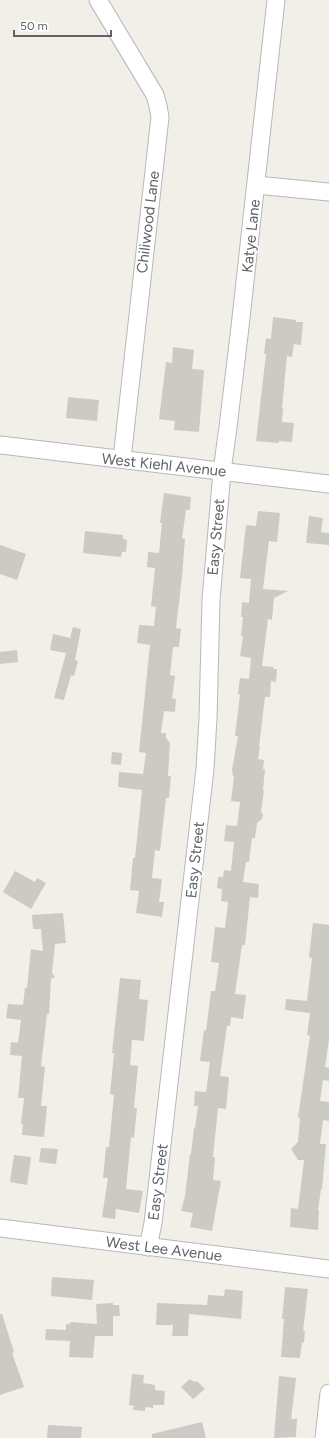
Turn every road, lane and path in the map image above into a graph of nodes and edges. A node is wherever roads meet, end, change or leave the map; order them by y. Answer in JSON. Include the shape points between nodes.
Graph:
{"nodes":[{"id":1,"x":98,"y":0,"type":"edge"},
{"id":2,"x":276,"y":0,"type":"edge"},
{"id":3,"x":256,"y":185,"type":"junction"},
{"id":4,"x":329,"y":192,"type":"edge"},
{"id":5,"x":0,"y":444,"type":"edge"},
{"id":6,"x":122,"y":459,"type":"junction"},
{"id":7,"x":222,"y":471,"type":"junction"},
{"id":8,"x":329,"y":484,"type":"edge"},
{"id":9,"x":0,"y":1228,"type":"edge"},
{"id":10,"x":148,"y":1247,"type":"junction"},
{"id":11,"x":329,"y":1269,"type":"edge"},
{"id":12,"x":329,"y":1394,"type":"edge"},
{"id":13,"x":324,"y":1438,"type":"edge"}],
"edges":[{"from":1,"to":6,"type":"street","name":"Chiliwood Lane","via":[[155,95],[160,117]]},
{"from":2,"to":3,"type":"street","name":"Katye Lane"},
{"from":3,"to":4,"type":"street"},
{"from":3,"to":7,"type":"street","name":"Katye Lane"},
{"from":5,"to":6,"type":"street","name":"West Kiehl Avenue"},
{"from":6,"to":7,"type":"street","name":"West Kiehl Avenue"},
{"from":7,"to":8,"type":"street","name":"West Kiehl Avenue"},
{"from":7,"to":10,"type":"street","name":"Easy Street","via":[[211,600],[205,769],[153,1223]]},
{"from":9,"to":10,"type":"street","name":"West Lee Avenue"},
{"from":10,"to":11,"type":"street","name":"West Lee Avenue"},
{"from":12,"to":13,"type":"street"}]}
